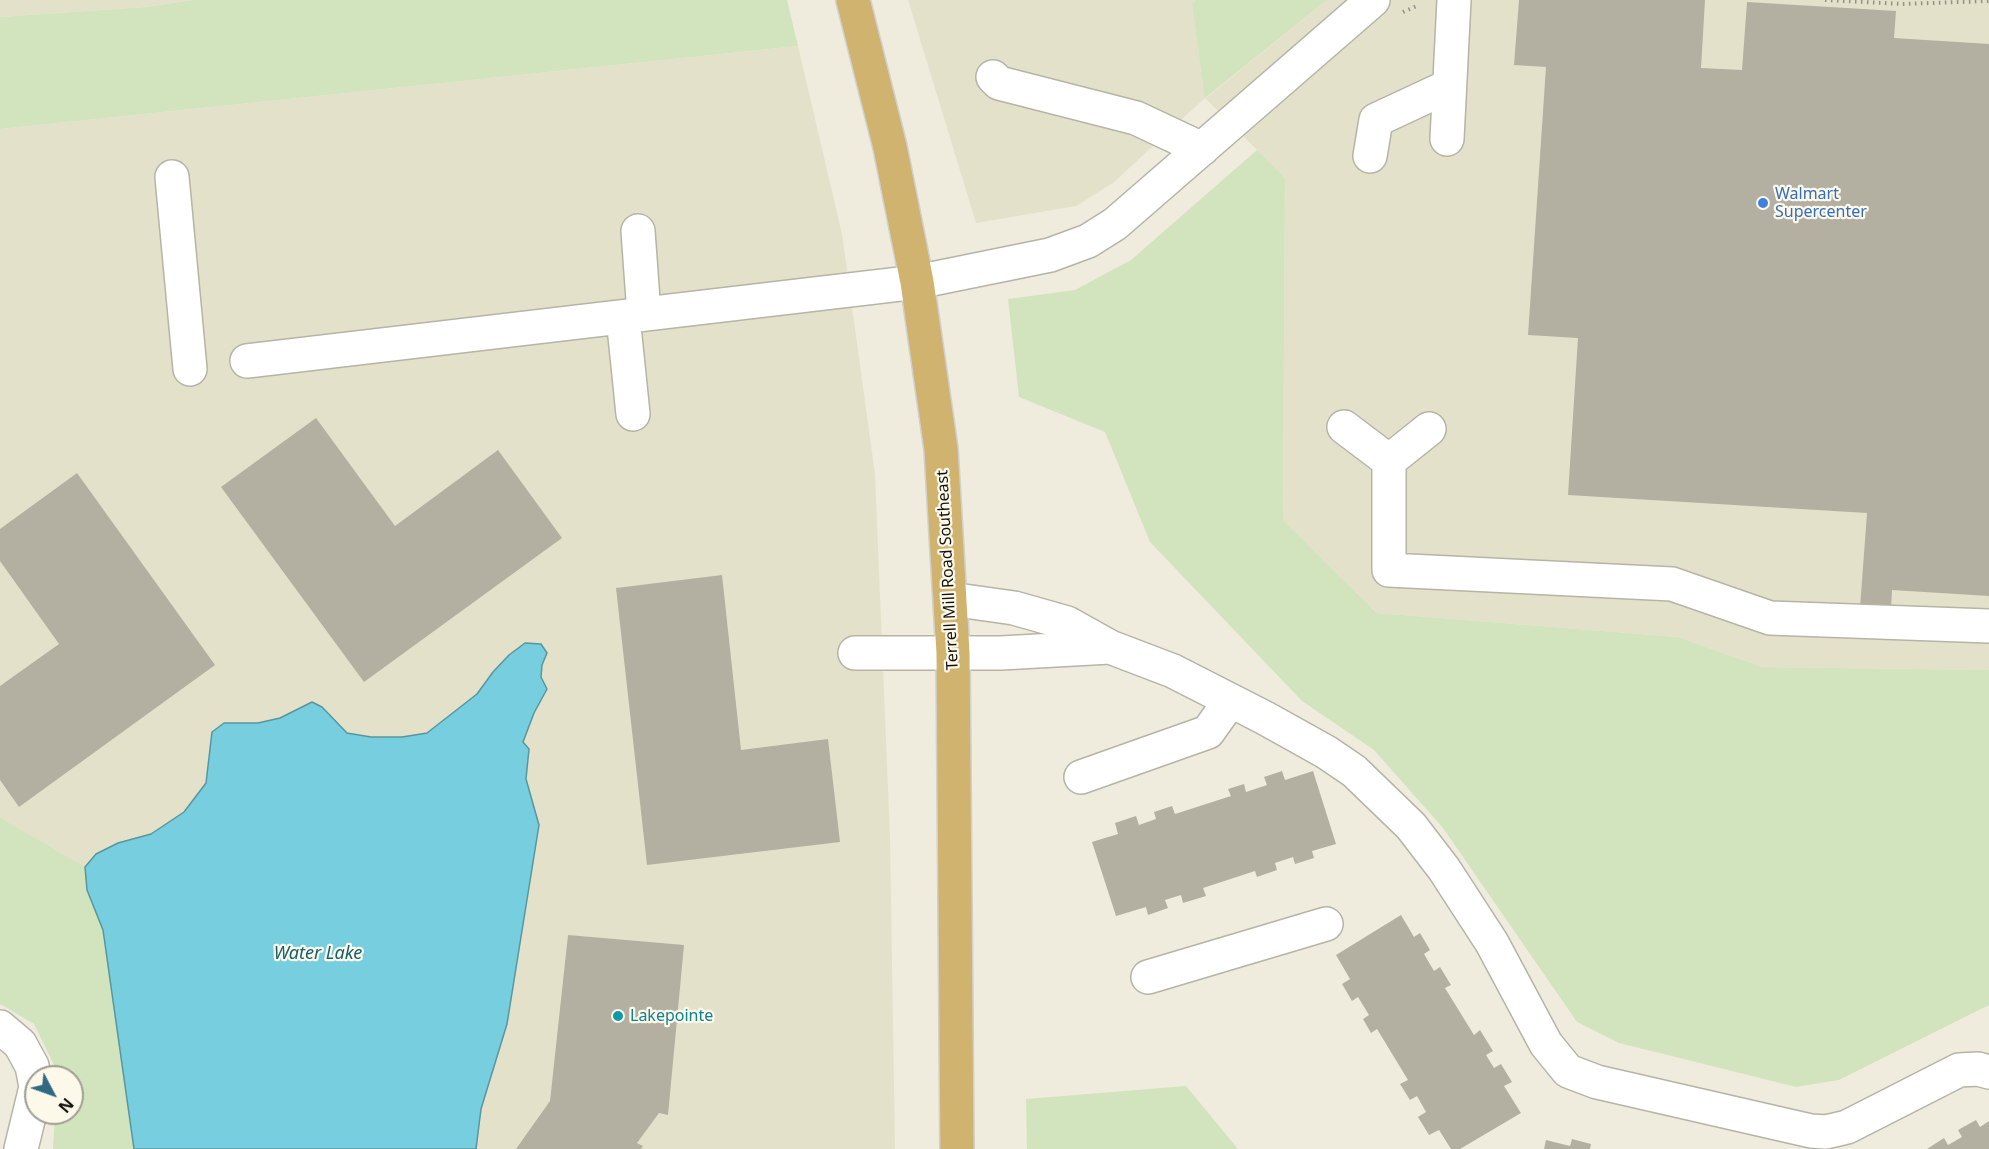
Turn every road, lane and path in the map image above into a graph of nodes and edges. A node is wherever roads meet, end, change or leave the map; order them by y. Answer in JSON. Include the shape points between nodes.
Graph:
{"nodes":[{"id":1,"x":853,"y":0,"type":"edge"},
{"id":2,"x":1373,"y":0,"type":"edge"},
{"id":3,"x":1454,"y":0,"type":"edge"},
{"id":4,"x":1826,"y":0,"type":"edge"},
{"id":5,"x":1989,"y":1,"type":"edge"},
{"id":6,"x":993,"y":77,"type":"dead end"},
{"id":7,"x":1449,"y":86,"type":"junction"},
{"id":8,"x":1447,"y":139,"type":"dead end"},
{"id":9,"x":1202,"y":149,"type":"junction"},
{"id":10,"x":1370,"y":156,"type":"dead end"},
{"id":11,"x":172,"y":177,"type":"dead end"},
{"id":12,"x":638,"y":231,"type":"dead end"},
{"id":13,"x":917,"y":282,"type":"junction"},
{"id":14,"x":633,"y":315,"type":"junction"},
{"id":15,"x":246,"y":361,"type":"dead end"},
{"id":16,"x":190,"y":369,"type":"dead end"},
{"id":17,"x":633,"y":414,"type":"dead end"},
{"id":18,"x":1344,"y":427,"type":"dead end"},
{"id":19,"x":1429,"y":429,"type":"dead end"},
{"id":20,"x":1389,"y":461,"type":"junction"},
{"id":21,"x":950,"y":599,"type":"junction"},
{"id":22,"x":1989,"y":626,"type":"edge"},
{"id":23,"x":1110,"y":647,"type":"junction"},
{"id":24,"x":855,"y":653,"type":"dead end"},
{"id":25,"x":953,"y":653,"type":"junction"},
{"id":26,"x":1230,"y":701,"type":"junction"},
{"id":27,"x":1081,"y":777,"type":"dead end"},
{"id":28,"x":1326,"y":924,"type":"dead end"},
{"id":29,"x":1148,"y":977,"type":"dead end"},
{"id":30,"x":0,"y":1027,"type":"edge"},
{"id":31,"x":1989,"y":1072,"type":"edge"},
{"id":32,"x":21,"y":1149,"type":"edge"},
{"id":33,"x":957,"y":1149,"type":"edge"}],
"edges":[{"from":1,"to":13,"type":"main road","name":"Terrell Mill Road Southeast","via":[[890,147]]},
{"from":2,"to":9,"type":"street"},
{"from":3,"to":7,"type":"street"},
{"from":4,"to":5,"type":"path","via":[[1902,4]]},
{"from":6,"to":9,"type":"street","via":[[999,83],[1137,118]]},
{"from":7,"to":8,"type":"street"},
{"from":7,"to":10,"type":"street","via":[[1376,120]]},
{"from":9,"to":13,"type":"street","via":[[1115,224],[1088,241],[1050,255]]},
{"from":11,"to":16,"type":"street"},
{"from":12,"to":14,"type":"street"},
{"from":13,"to":14,"type":"street"},
{"from":13,"to":21,"type":"main road","name":"Terrell Mill Road Southeast","via":[[941,449]]},
{"from":14,"to":15,"type":"street"},
{"from":14,"to":17,"type":"street"},
{"from":18,"to":20,"type":"street"},
{"from":19,"to":20,"type":"street"},
{"from":20,"to":22,"type":"street","via":[[1389,570],[1672,584],[1770,618]]},
{"from":21,"to":23,"type":"street","via":[[1014,608],[1067,623]]},
{"from":21,"to":25,"type":"main road","name":"Terrell Mill Road Southeast"},
{"from":23,"to":25,"type":"street"},
{"from":23,"to":26,"type":"street","via":[[1173,671]]},
{"from":24,"to":25,"type":"street"},
{"from":25,"to":33,"type":"main road","name":"Terrell Mill Road Southeast"},
{"from":26,"to":27,"type":"street","via":[[1208,732]]},
{"from":26,"to":31,"type":"street","via":[[1345,764],[1411,826],[1480,925],[1546,1044],[1568,1071],[1597,1082],[1826,1132],[1847,1127],[1959,1070]]},
{"from":28,"to":29,"type":"street"},
{"from":30,"to":32,"type":"street","via":[[20,1044],[32,1066],[36,1087]]}]}
